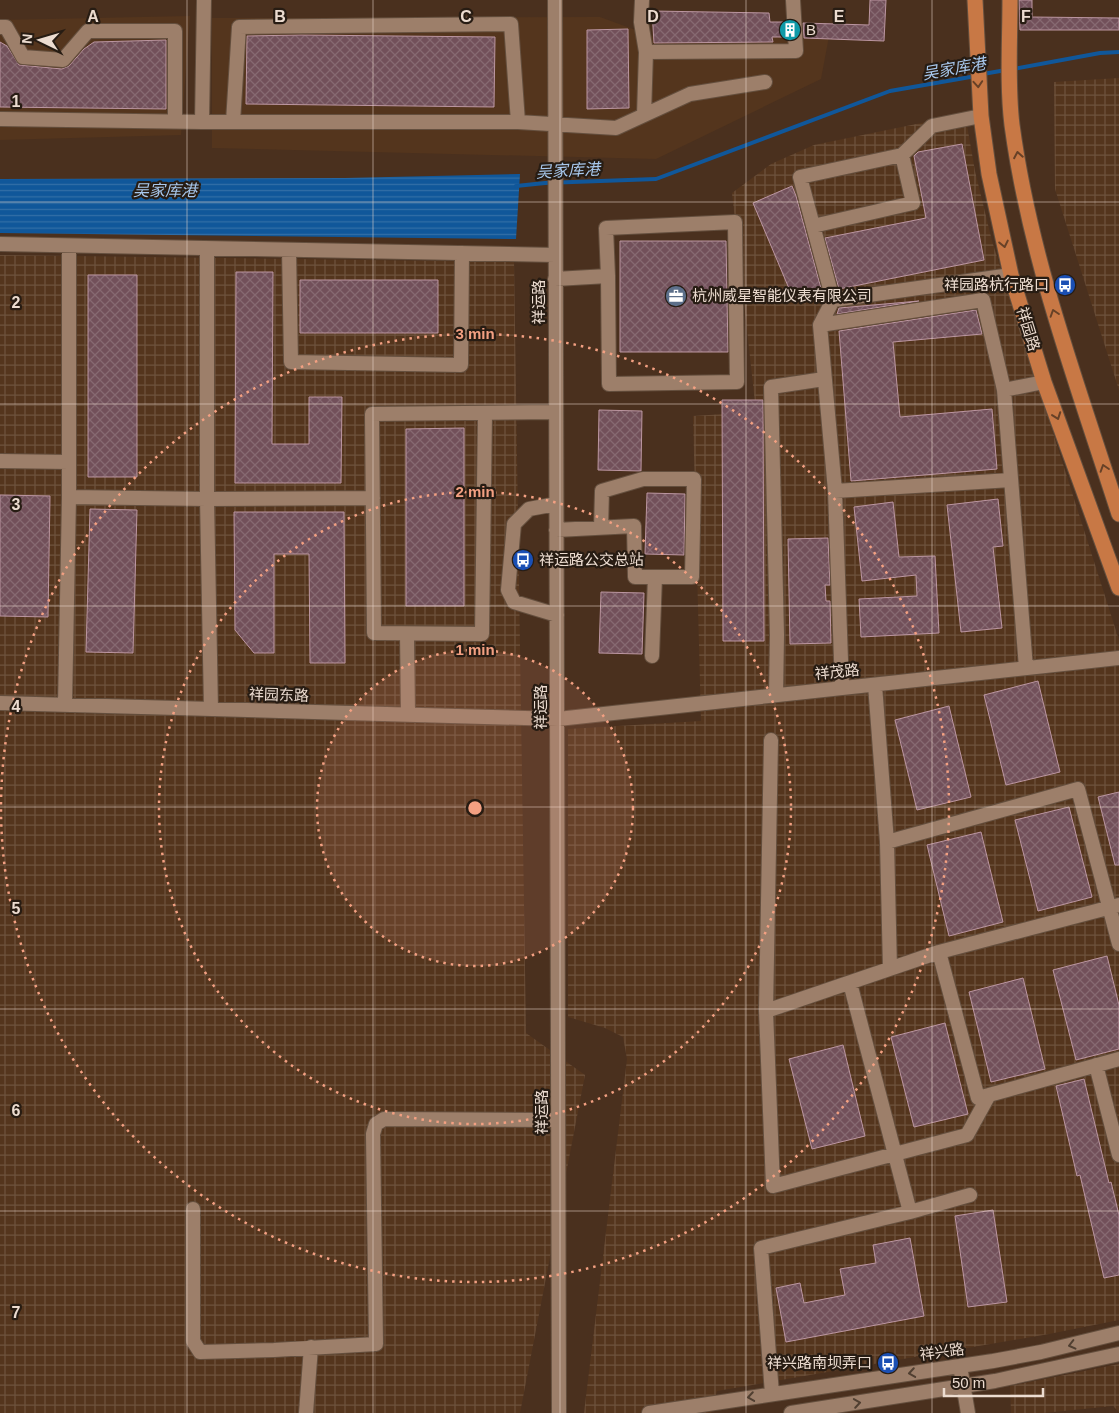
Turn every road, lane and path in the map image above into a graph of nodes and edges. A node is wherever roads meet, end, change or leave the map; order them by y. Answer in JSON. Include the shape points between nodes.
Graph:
{"nodes":[{"id":1,"x":204,"y":0,"type":"edge"},
{"id":2,"x":555,"y":0,"type":"edge"},
{"id":3,"x":642,"y":0,"type":"edge"},
{"id":4,"x":793,"y":0,"type":"edge"},
{"id":5,"x":976,"y":0,"type":"edge"},
{"id":6,"x":1010,"y":0,"type":"edge"},
{"id":7,"x":0,"y":27,"type":"edge"},
{"id":8,"x":646,"y":52,"type":"junction"},
{"id":9,"x":765,"y":82,"type":"dead end"},
{"id":10,"x":644,"y":115,"type":"junction"},
{"id":11,"x":980,"y":116,"type":"junction"},
{"id":12,"x":0,"y":119,"type":"edge"},
{"id":13,"x":175,"y":122,"type":"junction"},
{"id":14,"x":202,"y":122,"type":"junction"},
{"id":15,"x":233,"y":122,"type":"junction"},
{"id":16,"x":518,"y":122,"type":"junction"},
{"id":17,"x":902,"y":155,"type":"junction"},
{"id":18,"x":813,"y":226,"type":"junction"},
{"id":19,"x":0,"y":244,"type":"edge"},
{"id":20,"x":69,"y":246,"type":"junction"},
{"id":21,"x":207,"y":248,"type":"junction"},
{"id":22,"x":289,"y":250,"type":"junction"},
{"id":23,"x":462,"y":254,"type":"junction"},
{"id":24,"x":555,"y":255,"type":"junction"},
{"id":25,"x":1011,"y":275,"type":"junction"},
{"id":26,"x":608,"y":276,"type":"junction"},
{"id":27,"x":555,"y":279,"type":"junction"},
{"id":28,"x":833,"y":300,"type":"junction"},
{"id":29,"x":820,"y":324,"type":"junction"},
{"id":30,"x":824,"y":379,"type":"junction"},
{"id":31,"x":1044,"y":382,"type":"junction"},
{"id":32,"x":1004,"y":390,"type":"junction"},
{"id":33,"x":485,"y":412,"type":"junction"},
{"id":34,"x":555,"y":412,"type":"junction"},
{"id":35,"x":0,"y":461,"type":"edge"},
{"id":36,"x":69,"y":462,"type":"junction"},
{"id":37,"x":1011,"y":480,"type":"junction"},
{"id":38,"x":835,"y":491,"type":"junction"},
{"id":39,"x":69,"y":497,"type":"junction"},
{"id":40,"x":373,"y":498,"type":"junction"},
{"id":41,"x":208,"y":499,"type":"junction"},
{"id":42,"x":556,"y":504,"type":"junction"},
{"id":43,"x":1119,"y":514,"type":"edge"},
{"id":44,"x":601,"y":528,"type":"junction"},
{"id":45,"x":556,"y":530,"type":"junction"},
{"id":46,"x":655,"y":577,"type":"junction"},
{"id":47,"x":1119,"y":588,"type":"edge"},
{"id":48,"x":557,"y":615,"type":"junction"},
{"id":49,"x":407,"y":634,"type":"junction"},
{"id":50,"x":652,"y":656,"type":"dead end"},
{"id":51,"x":1119,"y":658,"type":"edge"},
{"id":52,"x":1026,"y":668,"type":"junction"},
{"id":53,"x":875,"y":684,"type":"junction"},
{"id":54,"x":842,"y":688,"type":"junction"},
{"id":55,"x":776,"y":695,"type":"junction"},
{"id":56,"x":0,"y":703,"type":"edge"},
{"id":57,"x":65,"y":705,"type":"junction"},
{"id":58,"x":211,"y":709,"type":"junction"},
{"id":59,"x":408,"y":715,"type":"junction"},
{"id":60,"x":558,"y":719,"type":"junction"},
{"id":61,"x":771,"y":740,"type":"dead end"},
{"id":62,"x":887,"y":842,"type":"junction"},
{"id":63,"x":1119,"y":905,"type":"edge"},
{"id":64,"x":1119,"y":944,"type":"edge"},
{"id":65,"x":939,"y":952,"type":"junction"},
{"id":66,"x":890,"y":969,"type":"junction"},
{"id":67,"x":850,"y":983,"type":"junction"},
{"id":68,"x":766,"y":1011,"type":"junction"},
{"id":69,"x":1119,"y":1059,"type":"edge"},
{"id":70,"x":1096,"y":1065,"type":"junction"},
{"id":71,"x":990,"y":1095,"type":"junction"},
{"id":72,"x":558,"y":1120,"type":"junction"},
{"id":73,"x":1119,"y":1155,"type":"edge"},
{"id":74,"x":970,"y":1195,"type":"dead end"},
{"id":75,"x":193,"y":1209,"type":"dead end"},
{"id":76,"x":910,"y":1212,"type":"junction"},
{"id":77,"x":1119,"y":1333,"type":"edge"},
{"id":78,"x":311,"y":1347,"type":"junction"},
{"id":79,"x":1119,"y":1354,"type":"edge"},
{"id":80,"x":960,"y":1366,"type":"junction"},
{"id":81,"x":964,"y":1386,"type":"junction"},
{"id":82,"x":772,"y":1394,"type":"junction"},
{"id":83,"x":306,"y":1413,"type":"edge"},
{"id":84,"x":559,"y":1413,"type":"edge"},
{"id":85,"x":649,"y":1413,"type":"edge"},
{"id":86,"x":791,"y":1413,"type":"edge"},
{"id":87,"x":968,"y":1413,"type":"edge"}],
"edges":[{"from":1,"to":14,"type":"street"},
{"from":2,"to":24,"type":"street","name":"祥运路"},
{"from":3,"to":8,"type":"street","via":[[641,22]]},
{"from":4,"to":8,"type":"street","via":[[796,51]]},
{"from":5,"to":11,"type":"main road","name":"祥园路","one_way":true},
{"from":43,"to":6,"type":"main road","name":"祥园路","one_way":true,"via":[[1046,288],[1024,195],[1012,123]]},
{"from":7,"to":13,"type":"street","via":[[6,27],[23,56],[63,60],[88,31],[174,31]]},
{"from":8,"to":10,"type":"street"},
{"from":9,"to":10,"type":"street","via":[[690,94]]},
{"from":10,"to":16,"type":"street","via":[[616,128]]},
{"from":11,"to":17,"type":"street","via":[[932,126]]},
{"from":11,"to":25,"type":"main road","name":"祥园路","one_way":true},
{"from":12,"to":13,"type":"street"},
{"from":13,"to":14,"type":"street"},
{"from":14,"to":15,"type":"street"},
{"from":15,"to":16,"type":"street"},
{"from":15,"to":16,"type":"street","via":[[239,27],[511,24]]},
{"from":17,"to":18,"type":"street","via":[[913,203]]},
{"from":17,"to":18,"type":"street","via":[[800,177]]},
{"from":18,"to":28,"type":"street"},
{"from":19,"to":20,"type":"street"},
{"from":20,"to":21,"type":"street"},
{"from":20,"to":36,"type":"street"},
{"from":21,"to":22,"type":"street"},
{"from":21,"to":41,"type":"street"},
{"from":22,"to":23,"type":"street"},
{"from":22,"to":23,"type":"street","via":[[291,362],[461,365]]},
{"from":23,"to":24,"type":"street"},
{"from":24,"to":27,"type":"street","name":"祥运路"},
{"from":25,"to":28,"type":"street"},
{"from":25,"to":31,"type":"main road","name":"祥园路"},
{"from":26,"to":26,"type":"street","via":[[609,384],[737,382],[735,222],[606,228]]},
{"from":26,"to":27,"type":"street"},
{"from":27,"to":34,"type":"street","name":"祥运路"},
{"from":28,"to":29,"type":"street"},
{"from":29,"to":30,"type":"street"},
{"from":29,"to":32,"type":"street","via":[[983,300]]},
{"from":30,"to":38,"type":"street"},
{"from":30,"to":55,"type":"street","via":[[771,387]]},
{"from":31,"to":32,"type":"street"},
{"from":31,"to":47,"type":"main road","name":"祥园路","one_way":true},
{"from":32,"to":37,"type":"street"},
{"from":33,"to":34,"type":"street"},
{"from":33,"to":40,"type":"street","via":[[372,414]]},
{"from":33,"to":49,"type":"street","via":[[482,634]]},
{"from":34,"to":42,"type":"street","name":"祥运路"},
{"from":35,"to":36,"type":"street"},
{"from":36,"to":39,"type":"street"},
{"from":37,"to":38,"type":"street"},
{"from":37,"to":52,"type":"street"},
{"from":38,"to":54,"type":"street"},
{"from":39,"to":41,"type":"street"},
{"from":39,"to":57,"type":"street"},
{"from":40,"to":41,"type":"street"},
{"from":40,"to":49,"type":"street","via":[[374,633]]},
{"from":41,"to":58,"type":"street"},
{"from":42,"to":45,"type":"street","name":"祥运路"},
{"from":42,"to":48,"type":"street","via":[[529,509],[514,524],[508,590],[514,602]]},
{"from":44,"to":45,"type":"street"},
{"from":44,"to":46,"type":"street","via":[[634,526],[635,576]]},
{"from":44,"to":46,"type":"street","via":[[602,491],[643,479],[694,479],[692,577]]},
{"from":45,"to":48,"type":"street","name":"祥运路"},
{"from":46,"to":50,"type":"street"},
{"from":48,"to":60,"type":"street","name":"祥运路"},
{"from":49,"to":59,"type":"street"},
{"from":51,"to":52,"type":"street","name":"祥茂路"},
{"from":52,"to":53,"type":"street","name":"祥茂路"},
{"from":53,"to":54,"type":"street","name":"祥茂路"},
{"from":53,"to":62,"type":"street"},
{"from":54,"to":55,"type":"street","name":"祥茂路"},
{"from":55,"to":60,"type":"street","name":"祥茂路"},
{"from":56,"to":57,"type":"street","name":"祥园东路"},
{"from":57,"to":58,"type":"street","name":"祥园东路"},
{"from":58,"to":59,"type":"street","name":"祥园东路"},
{"from":59,"to":60,"type":"street","name":"祥园东路"},
{"from":60,"to":72,"type":"street","name":"祥运路"},
{"from":61,"to":68,"type":"street"},
{"from":62,"to":64,"type":"street","via":[[1078,789]]},
{"from":62,"to":66,"type":"street"},
{"from":63,"to":65,"type":"street"},
{"from":65,"to":66,"type":"street"},
{"from":65,"to":71,"type":"street","via":[[978,1098]]},
{"from":66,"to":67,"type":"street"},
{"from":67,"to":68,"type":"street"},
{"from":67,"to":76,"type":"street"},
{"from":68,"to":71,"type":"street","via":[[772,1186],[967,1135]]},
{"from":69,"to":70,"type":"street"},
{"from":70,"to":71,"type":"street"},
{"from":70,"to":73,"type":"street"},
{"from":72,"to":78,"type":"street","via":[[384,1119],[376,1124],[372,1134],[376,1344]]},
{"from":72,"to":84,"type":"street","name":"祥运路"},
{"from":74,"to":76,"type":"street"},
{"from":75,"to":78,"type":"street","via":[[193,1341],[200,1352]]},
{"from":76,"to":82,"type":"street","via":[[761,1248]]},
{"from":77,"to":80,"type":"street","name":"祥兴路","one_way":true,"via":[[1041,1352]]},
{"from":78,"to":83,"type":"street"},
{"from":79,"to":81,"type":"street"},
{"from":80,"to":81,"type":"street"},
{"from":80,"to":82,"type":"street","name":"祥兴路","one_way":true},
{"from":86,"to":81,"type":"street","one_way":true},
{"from":81,"to":87,"type":"street"},
{"from":82,"to":85,"type":"street","name":"祥兴路","one_way":true}]}
